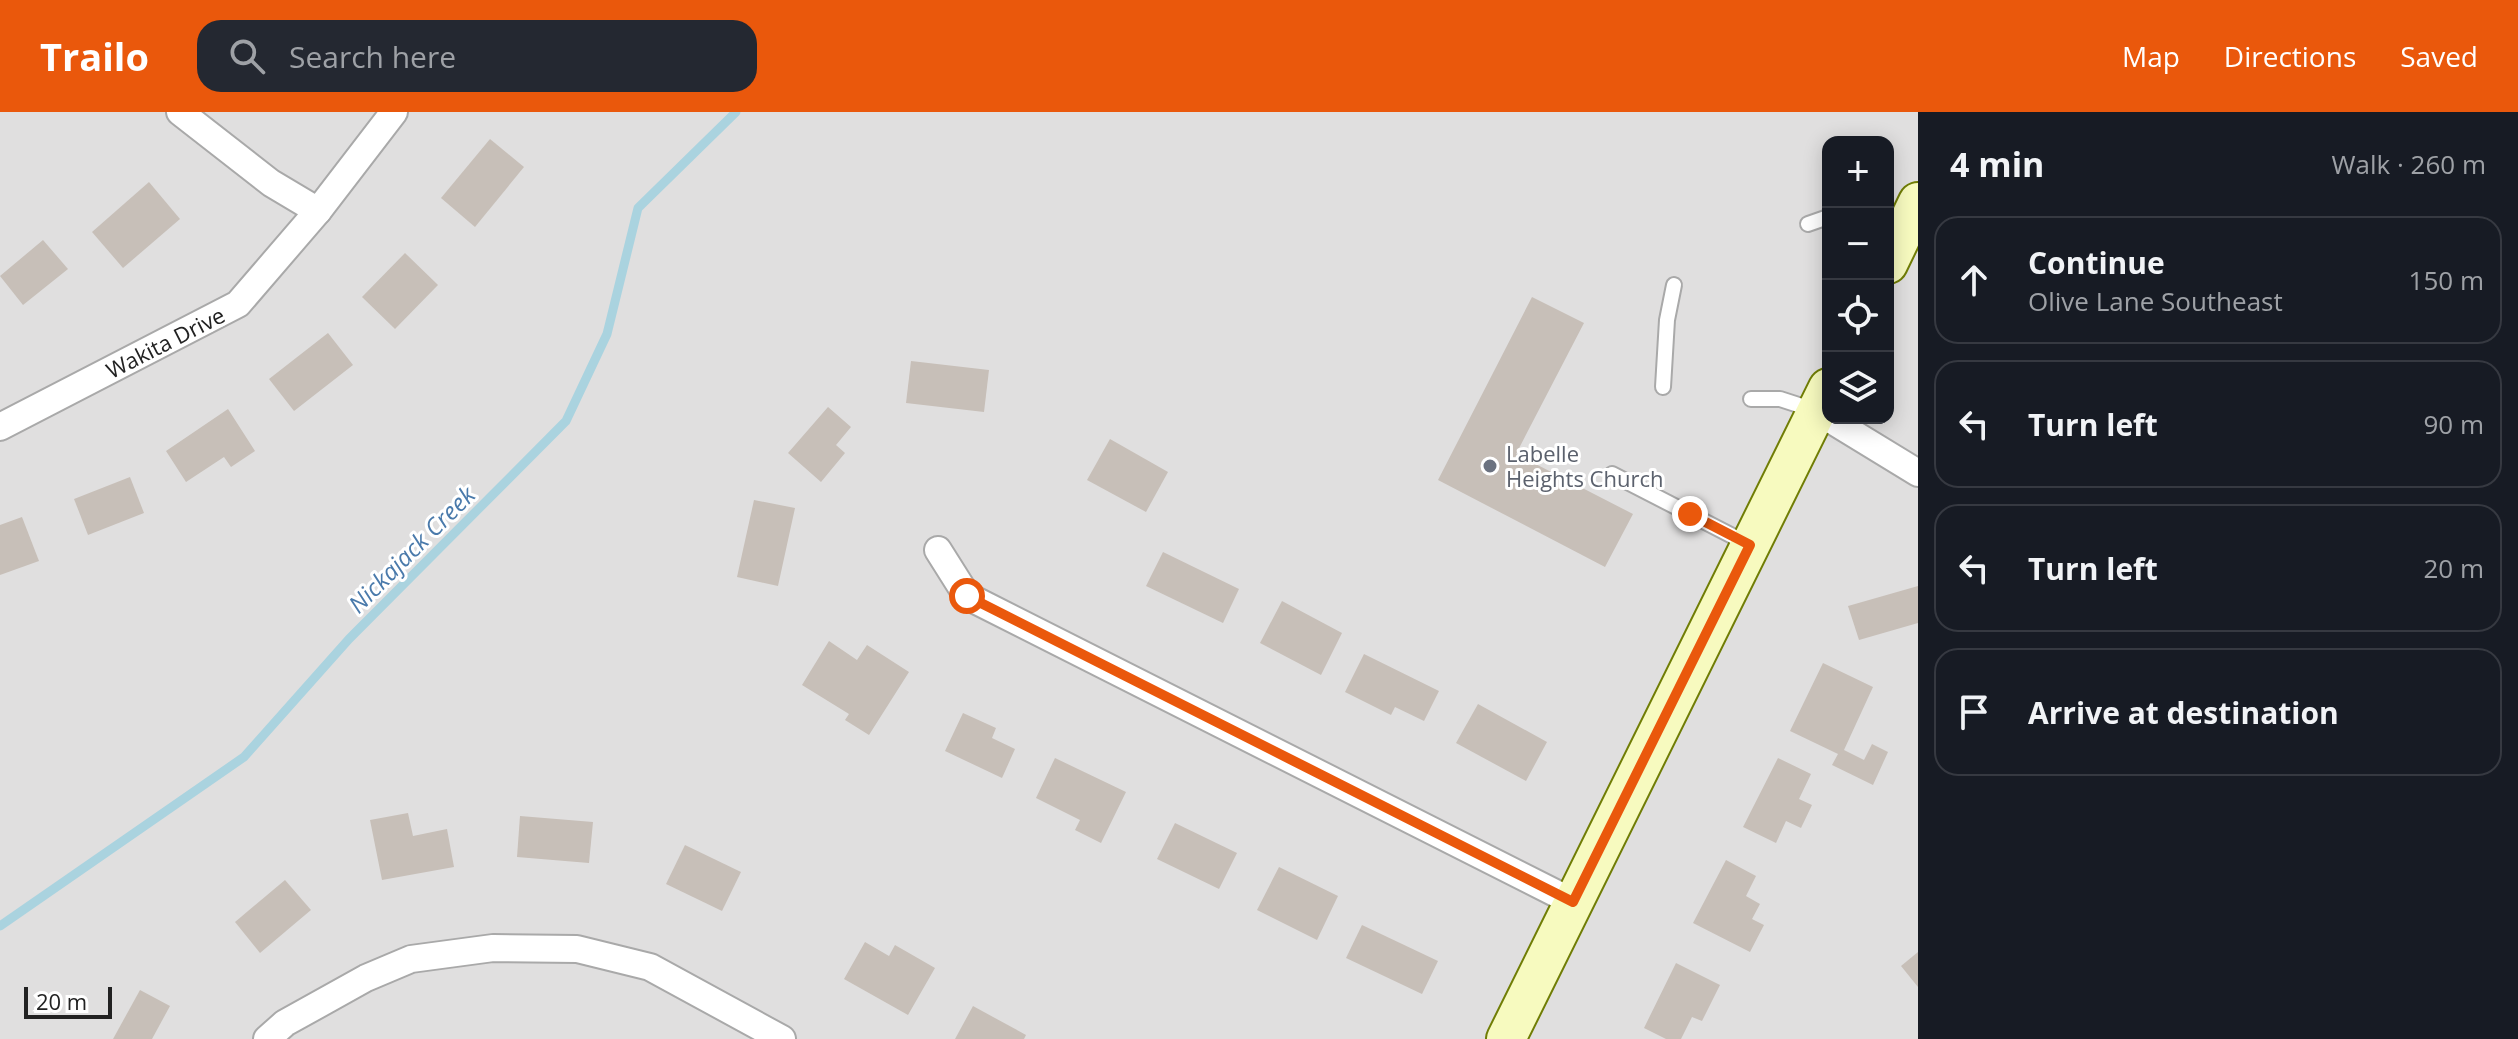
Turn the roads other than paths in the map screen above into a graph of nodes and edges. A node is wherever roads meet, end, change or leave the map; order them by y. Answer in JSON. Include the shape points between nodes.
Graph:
{"nodes":[{"id":1,"x":180,"y":112,"type":"edge"},
{"id":2,"x":394,"y":112,"type":"edge"},
{"id":3,"x":318,"y":211,"type":"junction"},
{"id":4,"x":1905,"y":214,"type":"edge"},
{"id":5,"x":1822,"y":219,"type":"edge"},
{"id":6,"x":1808,"y":224,"type":"dead end"},
{"id":7,"x":1894,"y":246,"type":"edge"},
{"id":8,"x":1674,"y":285,"type":"dead end"},
{"id":9,"x":1663,"y":387,"type":"dead end"},
{"id":10,"x":1751,"y":399,"type":"dead end"},
{"id":11,"x":1822,"y":408,"type":"edge"},
{"id":12,"x":1822,"y":414,"type":"edge"},
{"id":13,"x":1847,"y":424,"type":"edge"},
{"id":14,"x":0,"y":427,"type":"edge"},
{"id":15,"x":1918,"y":473,"type":"edge"},
{"id":16,"x":1612,"y":474,"type":"dead end"},
{"id":17,"x":1750,"y":545,"type":"junction"},
{"id":18,"x":938,"y":550,"type":"dead end"},
{"id":19,"x":1573,"y":902,"type":"junction"},
{"id":20,"x":267,"y":1039,"type":"edge"},
{"id":21,"x":782,"y":1039,"type":"edge"},
{"id":22,"x":1506,"y":1039,"type":"edge"}],
"edges":[{"from":1,"to":3,"type":"street","via":[[271,183]]},
{"from":2,"to":3,"type":"street","name":"Wakita Drive"},
{"from":3,"to":14,"type":"street","name":"Wakita Drive","via":[[238,304]]},
{"from":4,"to":7,"type":"street"},
{"from":5,"to":6,"type":"lane"},
{"from":8,"to":9,"type":"lane"},
{"from":10,"to":11,"type":"lane"},
{"from":12,"to":17,"type":"street"},
{"from":13,"to":15,"type":"street"},
{"from":16,"to":17,"type":"lane"},
{"from":17,"to":19,"type":"street"},
{"from":18,"to":19,"type":"street","via":[[967,596]]},
{"from":19,"to":22,"type":"street"},
{"from":20,"to":21,"type":"street","via":[[326,1000],[411,959],[493,948],[577,949],[650,967]]}]}
